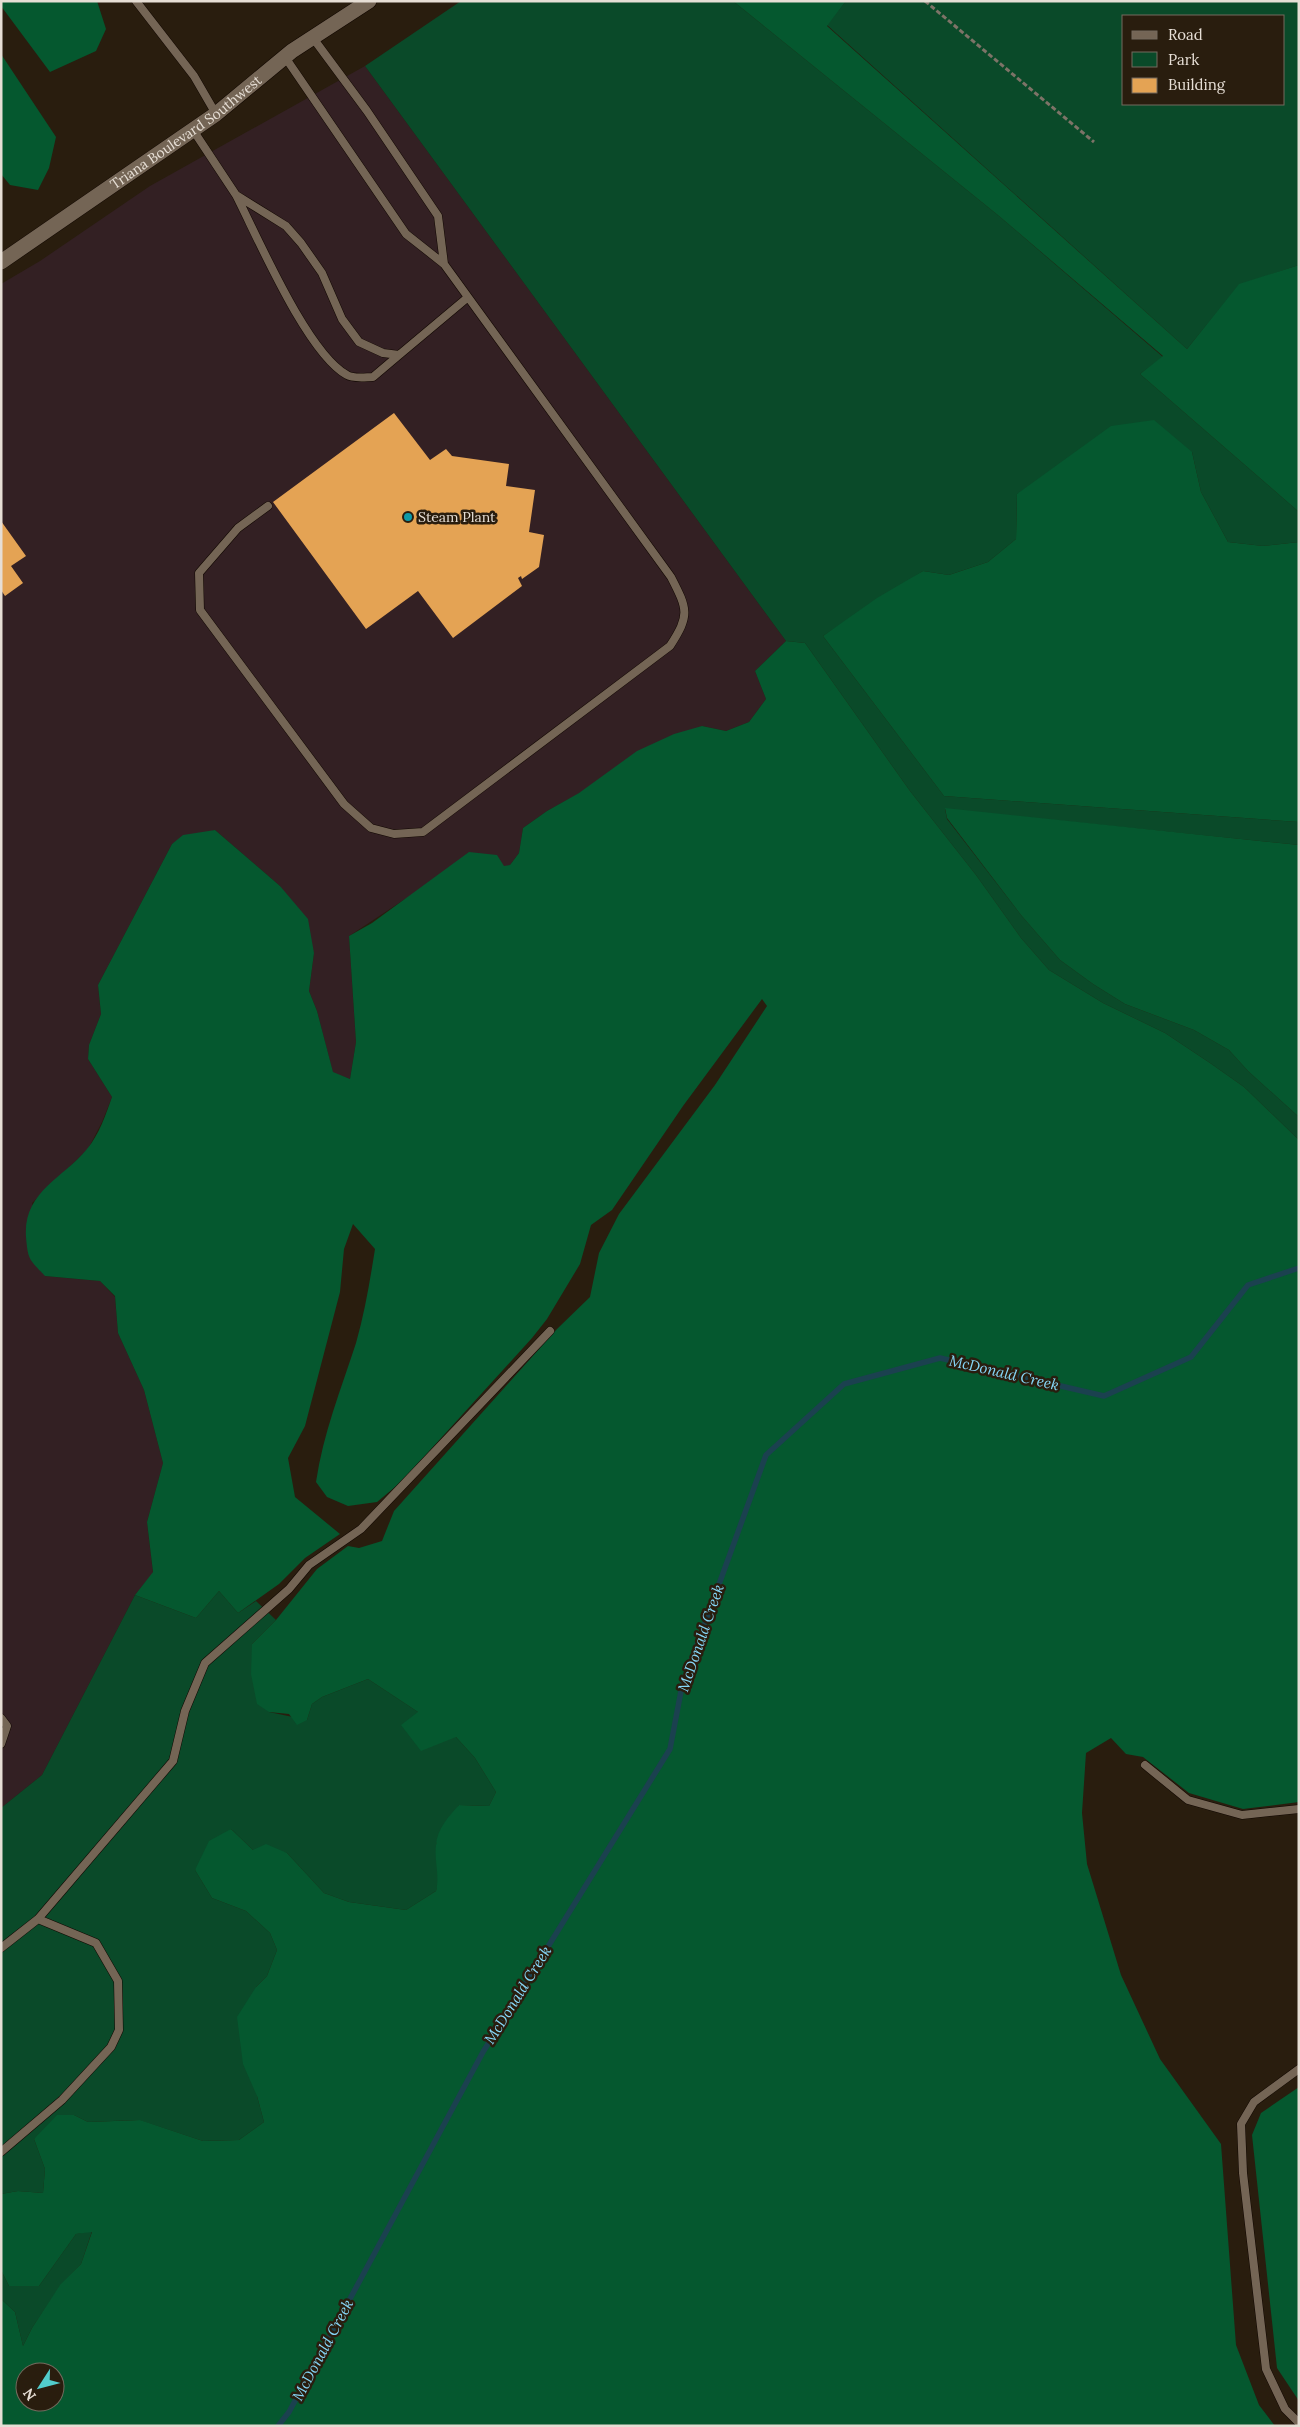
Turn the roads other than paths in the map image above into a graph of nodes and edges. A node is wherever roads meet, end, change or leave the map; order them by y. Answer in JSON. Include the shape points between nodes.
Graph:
{"nodes":[{"id":1,"x":136,"y":1,"type":"edge"},
{"id":2,"x":369,"y":1,"type":"edge"},
{"id":3,"x":313,"y":38,"type":"junction"},
{"id":4,"x":285,"y":57,"type":"junction"},
{"id":5,"x":216,"y":114,"type":"junction"},
{"id":6,"x":193,"y":130,"type":"junction"},
{"id":7,"x":236,"y":195,"type":"junction"},
{"id":8,"x":1,"y":262,"type":"edge"},
{"id":9,"x":444,"y":264,"type":"junction"},
{"id":10,"x":467,"y":298,"type":"junction"},
{"id":11,"x":399,"y":355,"type":"junction"},
{"id":12,"x":268,"y":506,"type":"dead end"},
{"id":13,"x":550,"y":1331,"type":"dead end"},
{"id":14,"x":1,"y":1718,"type":"edge"},
{"id":15,"x":1,"y":1744,"type":"edge"},
{"id":16,"x":1145,"y":1765,"type":"dead end"},
{"id":17,"x":1299,"y":1809,"type":"edge"},
{"id":18,"x":38,"y":1919,"type":"junction"},
{"id":19,"x":1,"y":1948,"type":"edge"},
{"id":20,"x":1299,"y":2069,"type":"edge"},
{"id":21,"x":1,"y":2152,"type":"edge"},
{"id":22,"x":1299,"y":2423,"type":"edge"}],
"edges":[{"from":1,"to":5,"type":"lane","via":[[194,76]]},
{"from":2,"to":3,"type":"street","name":"Triana Boulevard Southwest"},
{"from":3,"to":4,"type":"street","name":"Triana Boulevard Southwest"},
{"from":3,"to":9,"type":"lane","via":[[438,216]]},
{"from":4,"to":5,"type":"street","name":"Triana Boulevard Southwest"},
{"from":4,"to":9,"type":"lane","via":[[406,234]]},
{"from":5,"to":6,"type":"street","name":"Triana Boulevard Southwest"},
{"from":6,"to":7,"type":"lane"},
{"from":6,"to":8,"type":"street","name":"Triana Boulevard Southwest"},
{"from":7,"to":11,"type":"lane","via":[[286,226],[301,243],[322,273],[342,318],[359,342],[383,353]]},
{"from":7,"to":11,"type":"lane","via":[[304,328],[332,363],[348,376],[373,377]]},
{"from":9,"to":10,"type":"lane"},
{"from":10,"to":11,"type":"lane"},
{"from":10,"to":12,"type":"lane","via":[[671,577],[684,602],[684,626],[670,646],[423,832],[394,834],[371,828],[344,804],[200,610],[199,573],[238,528]]},
{"from":13,"to":18,"type":"lane","via":[[361,1529],[309,1564],[289,1589],[204,1663],[184,1711],[173,1761]]},
{"from":14,"to":15,"type":"lane","via":[[7,1726]]},
{"from":16,"to":17,"type":"lane","via":[[1188,1800],[1242,1815]]},
{"from":18,"to":19,"type":"lane"},
{"from":18,"to":21,"type":"lane","via":[[96,1943],[118,1981],[118,2030],[111,2047],[62,2100]]},
{"from":20,"to":22,"type":"lane","via":[[1254,2102],[1241,2124],[1243,2173],[1266,2369],[1285,2409]]}]}
